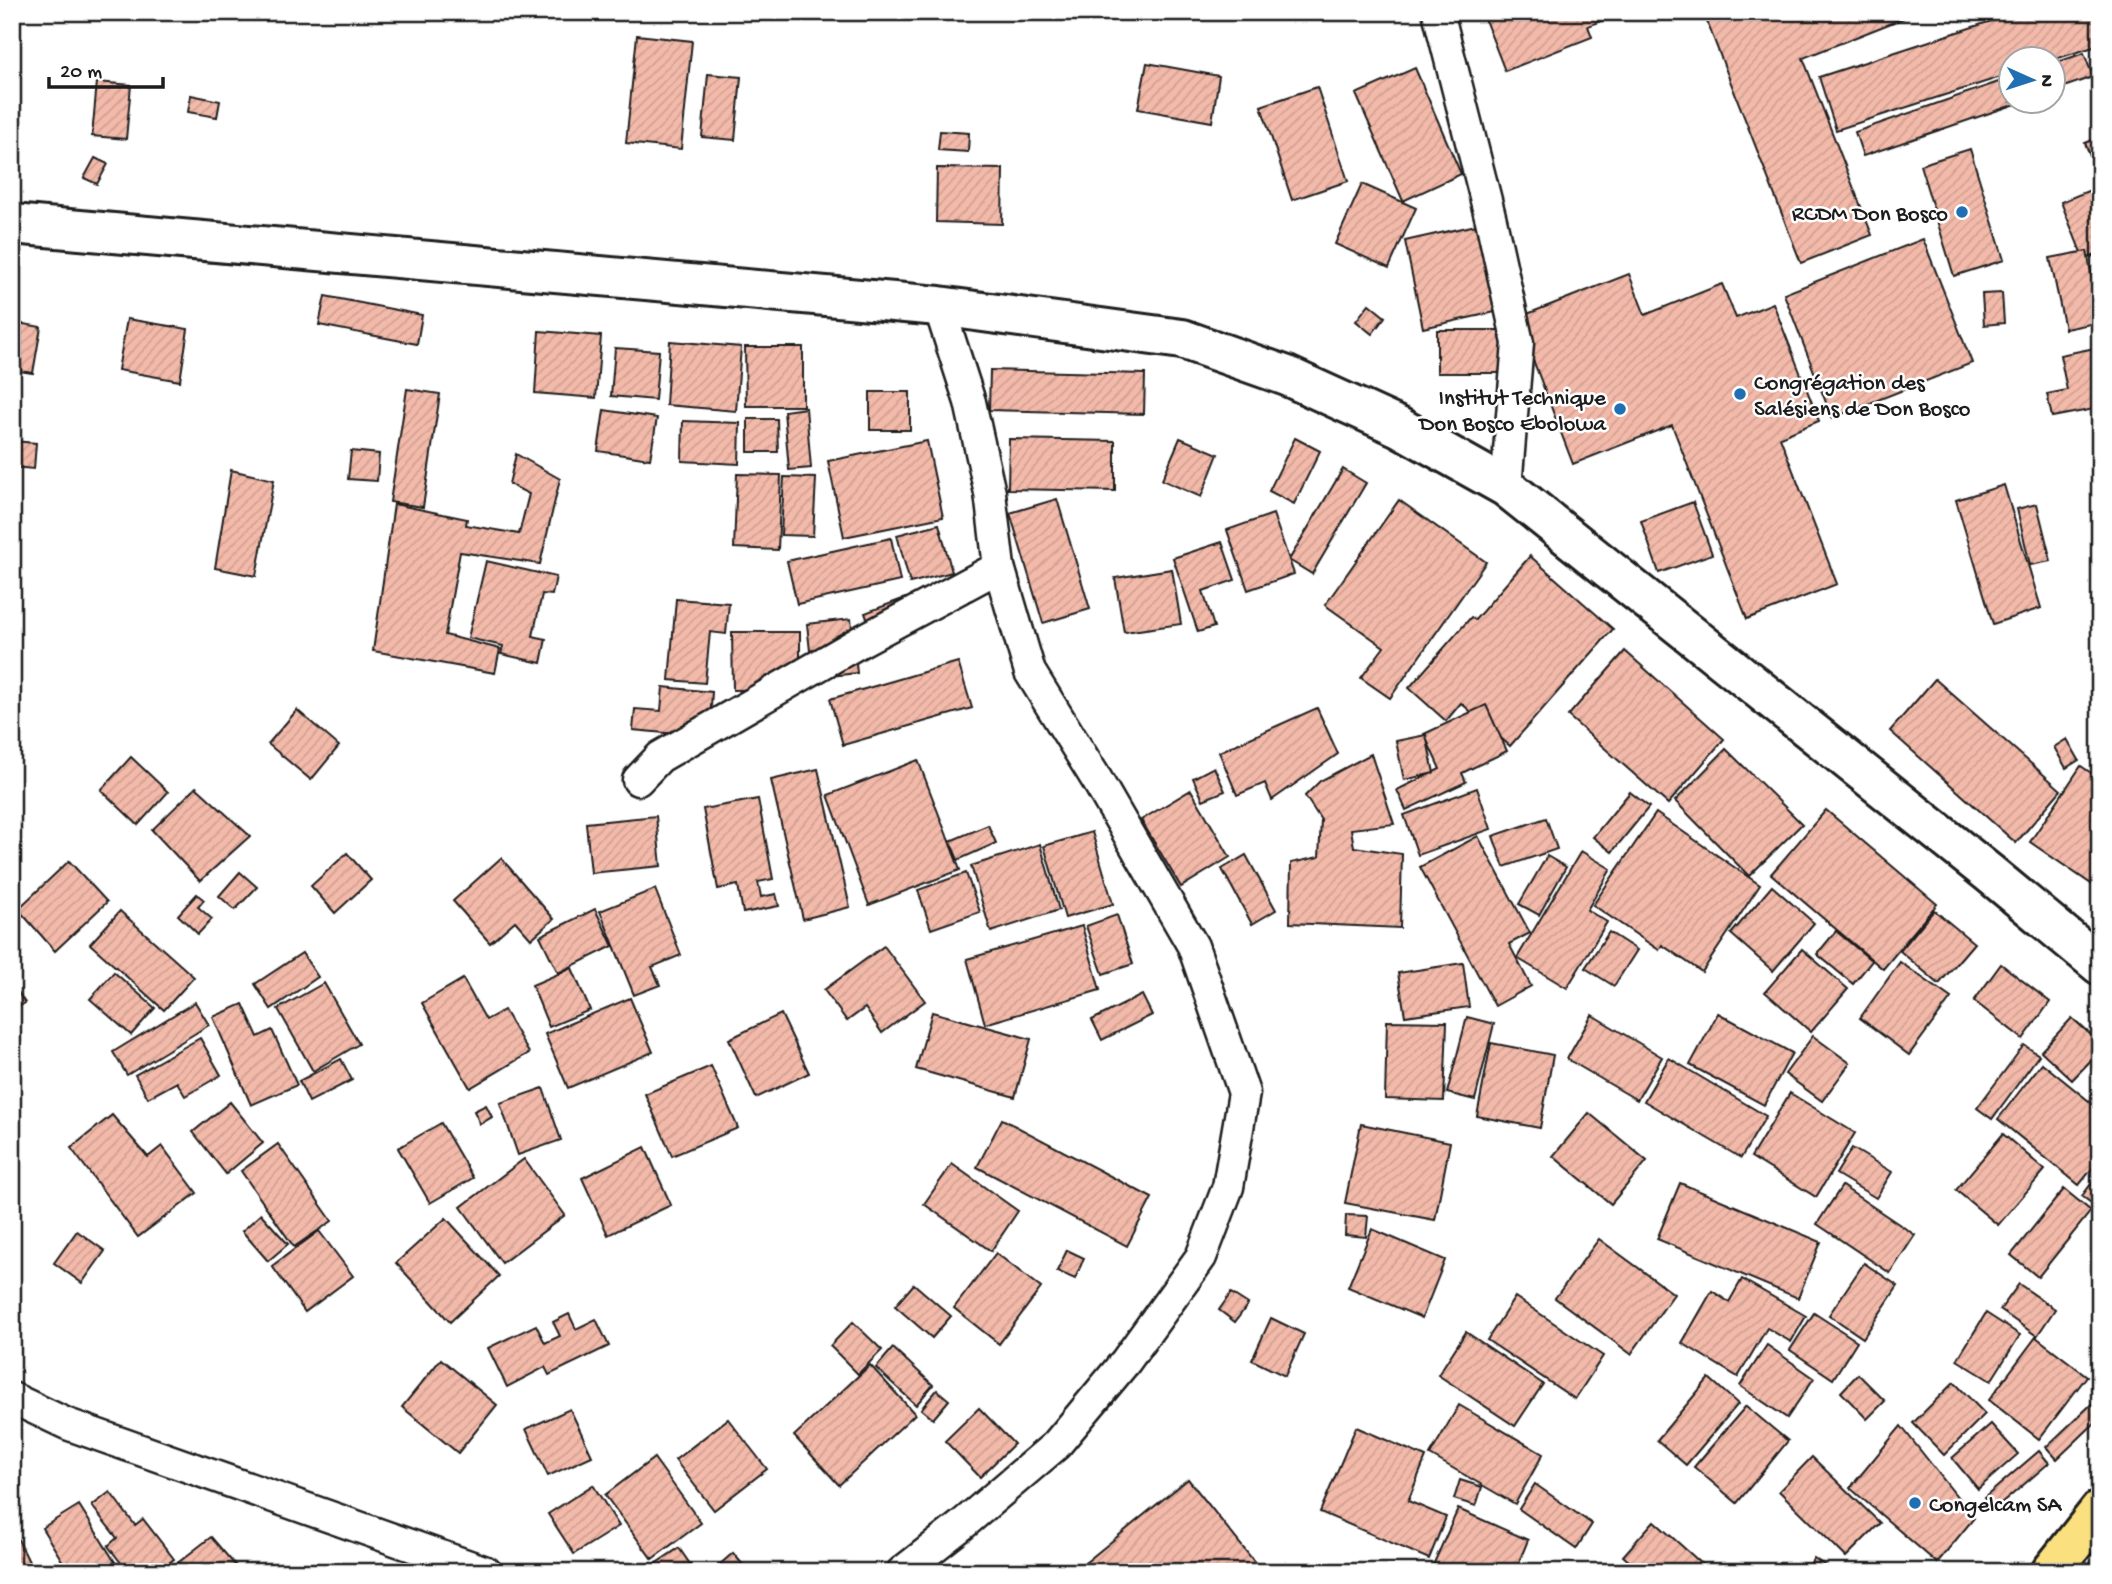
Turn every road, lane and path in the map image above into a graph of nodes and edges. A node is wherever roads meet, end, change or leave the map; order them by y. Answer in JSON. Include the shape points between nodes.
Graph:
{"nodes":[{"id":1,"x":1438,"y":12,"type":"edge"},
{"id":2,"x":12,"y":225,"type":"edge"},
{"id":3,"x":939,"y":306,"type":"junction"},
{"id":4,"x":1506,"y":487,"type":"junction"},
{"id":5,"x":999,"y":567,"type":"junction"},
{"id":6,"x":638,"y":780,"type":"dead end"},
{"id":7,"x":2100,"y":965,"type":"edge"},
{"id":8,"x":12,"y":1398,"type":"edge"},
{"id":9,"x":2100,"y":1510,"type":"edge"},
{"id":10,"x":486,"y":1572,"type":"edge"},
{"id":11,"x":902,"y":1572,"type":"edge"},
{"id":12,"x":2051,"y":1572,"type":"edge"}],
"edges":[{"from":1,"to":4,"type":"street","via":[[1518,343]]},
{"from":2,"to":3,"type":"main road"},
{"from":3,"to":4,"type":"main road","via":[[1182,340],[1287,376],[1399,427]]},
{"from":3,"to":5,"type":"street","via":[[970,402],[990,493]]},
{"from":4,"to":7,"type":"main road"},
{"from":5,"to":6,"type":"street","via":[[660,757]]},
{"from":5,"to":11,"type":"street","via":[[1030,672],[1193,946],[1244,1093],[1228,1187],[1201,1257],[1126,1361],[1056,1445]]},
{"from":8,"to":10,"type":"street","via":[[67,1424]]},
{"from":9,"to":12,"type":"highway"}]}
